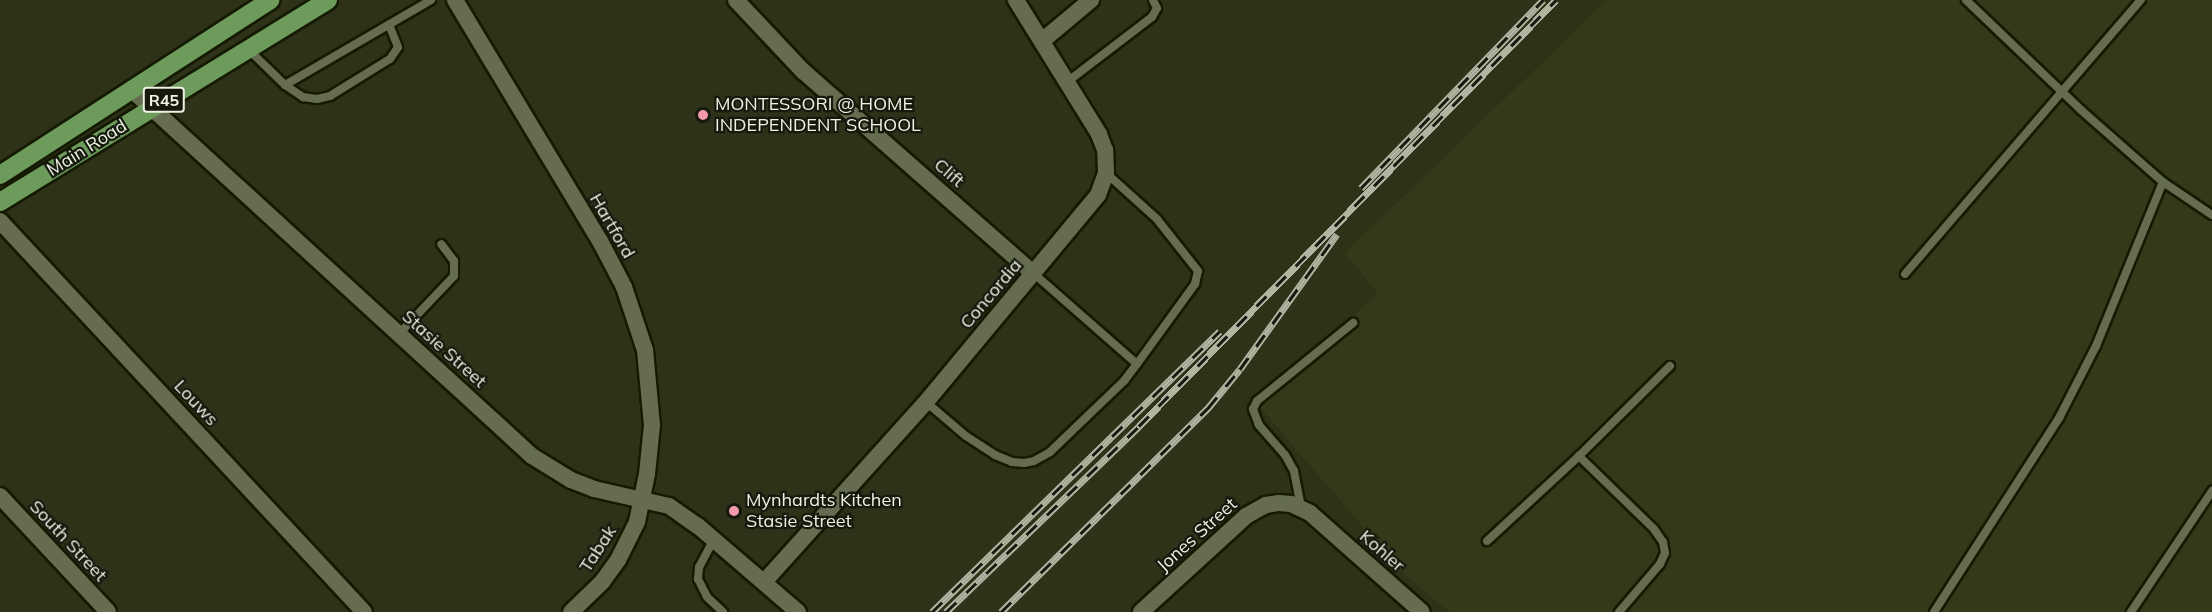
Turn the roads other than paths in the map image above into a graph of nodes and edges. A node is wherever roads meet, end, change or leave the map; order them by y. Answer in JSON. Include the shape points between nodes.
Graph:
{"nodes":[{"id":1,"x":270,"y":0,"type":"edge"},
{"id":2,"x":328,"y":0,"type":"edge"},
{"id":3,"x":431,"y":0,"type":"edge"},
{"id":4,"x":455,"y":0,"type":"edge"},
{"id":5,"x":736,"y":0,"type":"edge"},
{"id":6,"x":1016,"y":0,"type":"edge"},
{"id":7,"x":1091,"y":0,"type":"edge"},
{"id":8,"x":1153,"y":0,"type":"edge"},
{"id":9,"x":1966,"y":0,"type":"edge"},
{"id":10,"x":2141,"y":0,"type":"edge"},
{"id":11,"x":389,"y":24,"type":"junction"},
{"id":12,"x":1042,"y":41,"type":"junction"},
{"id":13,"x":249,"y":50,"type":"junction"},
{"id":14,"x":1067,"y":81,"type":"junction"},
{"id":15,"x":285,"y":85,"type":"junction"},
{"id":16,"x":131,"y":89,"type":"junction"},
{"id":17,"x":2061,"y":91,"type":"junction"},
{"id":18,"x":150,"y":108,"type":"junction"},
{"id":19,"x":1106,"y":174,"type":"junction"},
{"id":20,"x":0,"y":175,"type":"edge"},
{"id":21,"x":2163,"y":182,"type":"junction"},
{"id":22,"x":0,"y":202,"type":"edge"},
{"id":23,"x":2212,"y":215,"type":"edge"},
{"id":24,"x":0,"y":221,"type":"edge"},
{"id":25,"x":441,"y":244,"type":"dead end"},
{"id":26,"x":1033,"y":273,"type":"junction"},
{"id":27,"x":1905,"y":274,"type":"dead end"},
{"id":28,"x":1353,"y":323,"type":"dead end"},
{"id":29,"x":398,"y":335,"type":"junction"},
{"id":30,"x":1137,"y":364,"type":"junction"},
{"id":31,"x":1670,"y":366,"type":"dead end"},
{"id":32,"x":926,"y":402,"type":"junction"},
{"id":33,"x":1579,"y":456,"type":"junction"},
{"id":34,"x":2212,"y":490,"type":"edge"},
{"id":35,"x":642,"y":498,"type":"junction"},
{"id":36,"x":2,"y":501,"type":"edge"},
{"id":37,"x":1301,"y":507,"type":"junction"},
{"id":38,"x":714,"y":540,"type":"junction"},
{"id":39,"x":1487,"y":541,"type":"dead end"},
{"id":40,"x":764,"y":582,"type":"junction"},
{"id":41,"x":788,"y":609,"type":"edge"},
{"id":42,"x":108,"y":612,"type":"edge"},
{"id":43,"x":364,"y":612,"type":"edge"},
{"id":44,"x":571,"y":612,"type":"edge"},
{"id":45,"x":723,"y":612,"type":"edge"},
{"id":46,"x":1141,"y":612,"type":"edge"},
{"id":47,"x":1422,"y":612,"type":"edge"},
{"id":48,"x":1618,"y":612,"type":"edge"},
{"id":49,"x":1934,"y":612,"type":"edge"},
{"id":50,"x":2131,"y":612,"type":"edge"}],
"edges":[{"from":1,"to":16,"type":"main road","name":"Main Road","number":"R45"},
{"from":2,"to":13,"type":"main road","name":"Main Road","number":"R45"},
{"from":3,"to":11,"type":"lane"},
{"from":4,"to":35,"type":"street","name":"Hartford","via":[[600,241],[638,324],[645,350],[652,425]]},
{"from":5,"to":26,"type":"street","name":"Clift","via":[[803,70]]},
{"from":6,"to":12,"type":"street"},
{"from":7,"to":12,"type":"street"},
{"from":8,"to":14,"type":"lane","via":[[1156,11],[1152,17]]},
{"from":9,"to":17,"type":"lane"},
{"from":10,"to":17,"type":"lane"},
{"from":11,"to":15,"type":"lane"},
{"from":11,"to":15,"type":"lane","via":[[397,40],[395,54],[330,96],[303,97]]},
{"from":12,"to":14,"type":"street"},
{"from":13,"to":15,"type":"lane"},
{"from":13,"to":18,"type":"main road","name":"Main Road","number":"R45"},
{"from":14,"to":19,"type":"street","via":[[1099,134],[1105,150]]},
{"from":16,"to":18,"type":"street","name":"Stasie Street"},
{"from":16,"to":20,"type":"main road","name":"Main Road","number":"R45"},
{"from":17,"to":21,"type":"lane"},
{"from":17,"to":27,"type":"lane"},
{"from":18,"to":22,"type":"main road","name":"Main Road","number":"R45"},
{"from":18,"to":29,"type":"street","name":"Stasie Street"},
{"from":19,"to":26,"type":"street","name":"Concordia","via":[[1086,213]]},
{"from":19,"to":30,"type":"lane","via":[[1157,219],[1198,271],[1195,284]]},
{"from":21,"to":23,"type":"lane"},
{"from":21,"to":49,"type":"lane","via":[[2096,346],[2060,418]]},
{"from":24,"to":43,"type":"street","name":"Louws"},
{"from":25,"to":29,"type":"lane","via":[[456,266],[454,276]]},
{"from":26,"to":30,"type":"lane"},
{"from":26,"to":32,"type":"street","name":"Concordia"},
{"from":28,"to":37,"type":"lane","via":[[1257,401],[1253,409],[1262,429],[1290,463]]},
{"from":29,"to":35,"type":"street","name":"Stasie Street","via":[[532,456],[594,489]]},
{"from":30,"to":32,"type":"lane","via":[[1050,452],[1024,463],[995,455]]},
{"from":31,"to":33,"type":"lane"},
{"from":32,"to":40,"type":"street","name":"Concordia"},
{"from":33,"to":39,"type":"lane"},
{"from":33,"to":48,"type":"lane","via":[[1664,542],[1662,560]]},
{"from":34,"to":50,"type":"lane"},
{"from":35,"to":38,"type":"street","name":"Stasie Street","via":[[669,506]]},
{"from":35,"to":44,"type":"street","name":"Tabak","via":[[637,522],[618,560]]},
{"from":36,"to":42,"type":"street","name":"South Street"},
{"from":37,"to":46,"type":"street","name":"Jones Street","via":[[1279,503],[1255,509]]},
{"from":37,"to":47,"type":"street","name":"Kohler"},
{"from":38,"to":40,"type":"street","name":"Stasie Street"},
{"from":38,"to":45,"type":"lane","via":[[699,567],[698,579],[707,597]]},
{"from":40,"to":41,"type":"street","name":"Stasie Street"}]}
